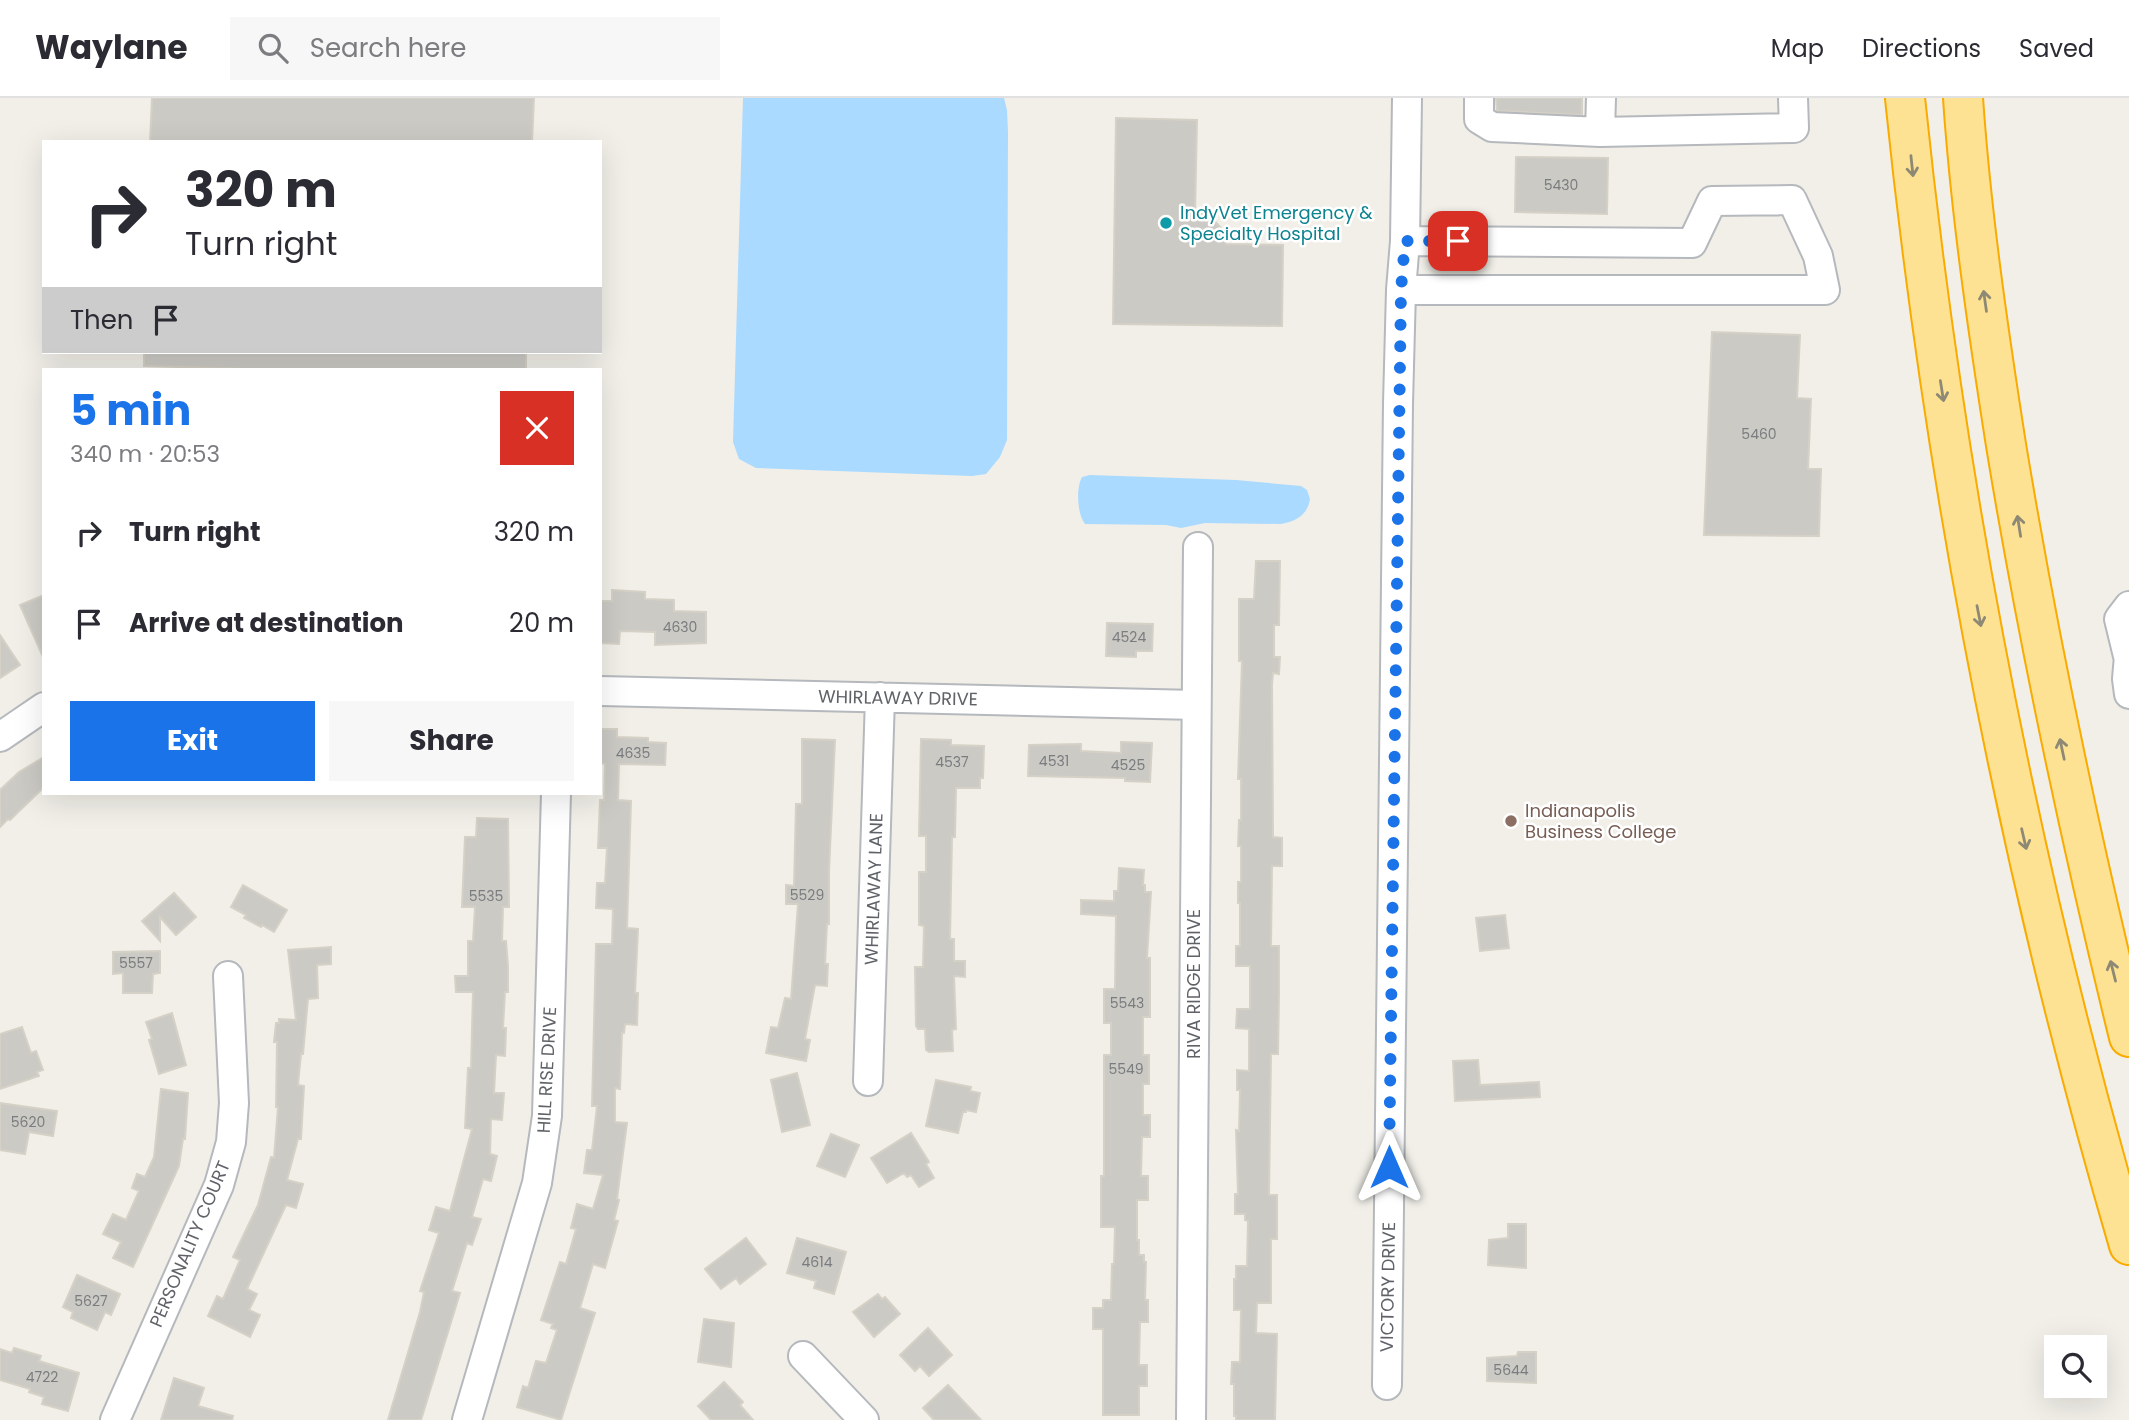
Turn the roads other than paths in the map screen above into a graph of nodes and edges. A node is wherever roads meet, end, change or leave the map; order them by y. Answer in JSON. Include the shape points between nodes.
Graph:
{"nodes":[{"id":1,"x":1407,"y":98,"type":"edge"},
{"id":2,"x":1479,"y":98,"type":"edge"},
{"id":3,"x":1601,"y":98,"type":"edge"},
{"id":4,"x":1793,"y":98,"type":"edge"},
{"id":5,"x":1905,"y":98,"type":"edge"},
{"id":6,"x":1964,"y":98,"type":"edge"},
{"id":7,"x":1600,"y":132,"type":"junction"},
{"id":8,"x":1405,"y":241,"type":"junction"},
{"id":9,"x":1401,"y":290,"type":"junction"},
{"id":10,"x":1198,"y":547,"type":"dead end"},
{"id":11,"x":2129,"y":607,"type":"edge"},
{"id":12,"x":2128,"y":656,"type":"edge"},
{"id":13,"x":602,"y":691,"type":"edge"},
{"id":14,"x":2129,"y":694,"type":"edge"},
{"id":15,"x":880,"y":697,"type":"junction"},
{"id":16,"x":1196,"y":705,"type":"junction"},
{"id":17,"x":42,"y":708,"type":"edge"},
{"id":18,"x":0,"y":737,"type":"edge"},
{"id":19,"x":556,"y":795,"type":"edge"},
{"id":20,"x":228,"y":976,"type":"dead end"},
{"id":21,"x":2129,"y":1037,"type":"edge"},
{"id":22,"x":868,"y":1081,"type":"dead end"},
{"id":23,"x":2129,"y":1245,"type":"edge"},
{"id":24,"x":803,"y":1356,"type":"dead end"},
{"id":25,"x":1387,"y":1385,"type":"dead end"},
{"id":26,"x":115,"y":1420,"type":"edge"},
{"id":27,"x":467,"y":1420,"type":"edge"},
{"id":28,"x":864,"y":1420,"type":"edge"},
{"id":29,"x":1191,"y":1420,"type":"edge"}],
"edges":[{"from":1,"to":8,"type":"street","name":"VICTORY DRIVE"},
{"from":2,"to":7,"type":"street","via":[[1479,119],[1492,127]]},
{"from":3,"to":7,"type":"street"},
{"from":4,"to":7,"type":"street","via":[[1794,128]]},
{"from":5,"to":23,"type":"highway","one_way":true,"via":[[1921,250],[1966,547],[1996,705],[2049,948]]},
{"from":21,"to":6,"type":"highway","one_way":true,"via":[[2074,809],[2021,537],[1984,294]]},
{"from":8,"to":9,"type":"street","name":"VICTORY DRIVE"},
{"from":8,"to":9,"type":"street","via":[[1692,243],[1712,201],[1792,200],[1818,256],[1825,290]]},
{"from":9,"to":25,"type":"street","name":"VICTORY DRIVE"},
{"from":10,"to":16,"type":"street","name":"RIVA RIDGE DRIVE"},
{"from":11,"to":12,"type":"street","via":[[2119,619]]},
{"from":12,"to":14,"type":"street"},
{"from":13,"to":15,"type":"street","name":"WHIRLAWAY DRIVE"},
{"from":15,"to":16,"type":"street","name":"WHIRLAWAY DRIVE"},
{"from":15,"to":22,"type":"street","name":"WHIRLAWAY LANE"},
{"from":16,"to":29,"type":"street","name":"RIVA RIDGE DRIVE"},
{"from":17,"to":18,"type":"street"},
{"from":19,"to":27,"type":"street","name":"HILL RISE DRIVE","via":[[547,1116],[537,1183]]},
{"from":20,"to":26,"type":"street","name":"PERSONALITY COURT","via":[[234,1103],[231,1142],[219,1185]]},
{"from":24,"to":28,"type":"street"}]}
